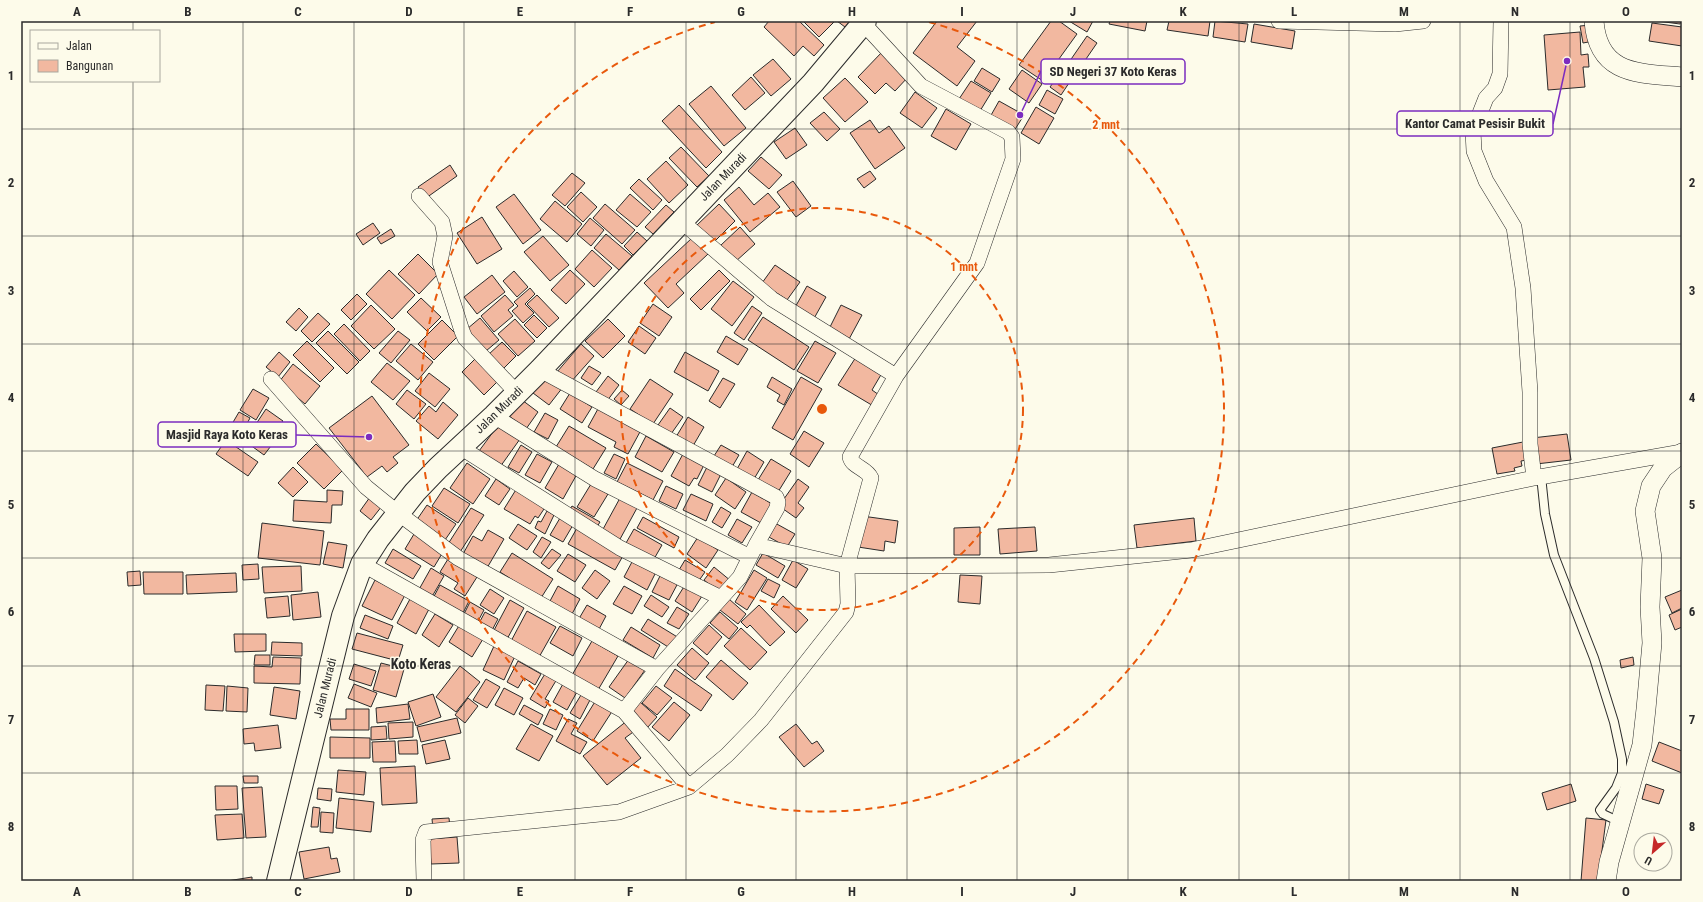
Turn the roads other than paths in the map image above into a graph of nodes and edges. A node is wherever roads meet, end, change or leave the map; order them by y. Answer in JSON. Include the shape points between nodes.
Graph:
{"nodes":[{"id":1,"x":1285,"y":21,"type":"edge"},
{"id":2,"x":1423,"y":21,"type":"edge"},
{"id":3,"x":1501,"y":21,"type":"edge"},
{"id":4,"x":1594,"y":21,"type":"edge"},
{"id":5,"x":864,"y":22,"type":"edge"},
{"id":6,"x":1682,"y":77,"type":"edge"},
{"id":7,"x":419,"y":196,"type":"dead end"},
{"id":8,"x":681,"y":222,"type":"junction"},
{"id":9,"x":540,"y":370,"type":"junction"},
{"id":10,"x":896,"y":376,"type":"junction"},
{"id":11,"x":271,"y":379,"type":"dead end"},
{"id":12,"x":517,"y":393,"type":"junction"},
{"id":13,"x":494,"y":416,"type":"junction"},
{"id":14,"x":460,"y":447,"type":"junction"},
{"id":15,"x":1682,"y":452,"type":"edge"},
{"id":16,"x":1538,"y":477,"type":"junction"},
{"id":17,"x":398,"y":513,"type":"junction"},
{"id":18,"x":753,"y":551,"type":"junction"},
{"id":19,"x":362,"y":564,"type":"junction"},
{"id":20,"x":847,"y":566,"type":"junction"},
{"id":21,"x":721,"y":598,"type":"junction"},
{"id":22,"x":657,"y":669,"type":"junction"},
{"id":23,"x":624,"y":711,"type":"junction"},
{"id":24,"x":689,"y":787,"type":"junction"},
{"id":25,"x":1620,"y":822,"type":"junction"},
{"id":26,"x":278,"y":881,"type":"edge"},
{"id":27,"x":424,"y":881,"type":"edge"},
{"id":28,"x":1606,"y":881,"type":"edge"}],
"edges":[{"from":1,"to":2,"type":"street","via":[[1396,24]]},
{"from":3,"to":16,"type":"street","via":[[1500,74],[1495,88],[1486,98],[1473,131],[1474,151],[1486,181],[1514,227],[1524,288],[1530,444]]},
{"from":4,"to":6,"type":"street","via":[[1595,38],[1601,51],[1610,61],[1624,69]]},
{"from":5,"to":8,"type":"highway","name":"Jalan Muradi","via":[[813,83]]},
{"from":5,"to":10,"type":"street","via":[[922,86],[1008,132],[1012,138],[1013,159],[977,263]]},
{"from":7,"to":12,"type":"street","via":[[442,222],[445,236],[440,262],[465,338]]},
{"from":8,"to":9,"type":"highway","name":"Jalan Muradi"},
{"from":8,"to":10,"type":"street","via":[[772,299]]},
{"from":9,"to":12,"type":"highway","name":"Jalan Muradi"},
{"from":9,"to":18,"type":"street","via":[[776,497],[777,508]]},
{"from":10,"to":20,"type":"street","via":[[850,457],[867,471],[871,478]]},
{"from":11,"to":17,"type":"street","via":[[366,487]]},
{"from":12,"to":13,"type":"highway","name":"Jalan Muradi"},
{"from":13,"to":14,"type":"highway","name":"Jalan Muradi"},
{"from":13,"to":18,"type":"street","via":[[595,479]]},
{"from":14,"to":17,"type":"highway","name":"Jalan Muradi"},
{"from":14,"to":21,"type":"street","via":[[620,548]]},
{"from":15,"to":16,"type":"street"},
{"from":15,"to":25,"type":"street","via":[[1663,468],[1651,486],[1645,511],[1652,558],[1652,644],[1642,745]]},
{"from":16,"to":20,"type":"street","via":[[1191,550],[1048,565]]},
{"from":16,"to":25,"type":"lane","via":[[1554,555],[1594,658],[1614,722],[1622,759],[1622,773],[1616,788],[1600,810]]},
{"from":17,"to":19,"type":"highway","name":"Jalan Muradi"},
{"from":17,"to":22,"type":"street","via":[[458,558]]},
{"from":18,"to":20,"type":"street"},
{"from":18,"to":21,"type":"street","via":[[740,577]]},
{"from":19,"to":23,"type":"street"},
{"from":19,"to":26,"type":"highway","name":"Jalan Muradi","via":[[343,616]]},
{"from":20,"to":24,"type":"street","via":[[846,612],[761,720],[727,755]]},
{"from":21,"to":22,"type":"street"},
{"from":22,"to":23,"type":"street"},
{"from":23,"to":24,"type":"street"},
{"from":24,"to":27,"type":"street","via":[[618,812],[426,832],[423,840]]},
{"from":25,"to":28,"type":"street"}]}
